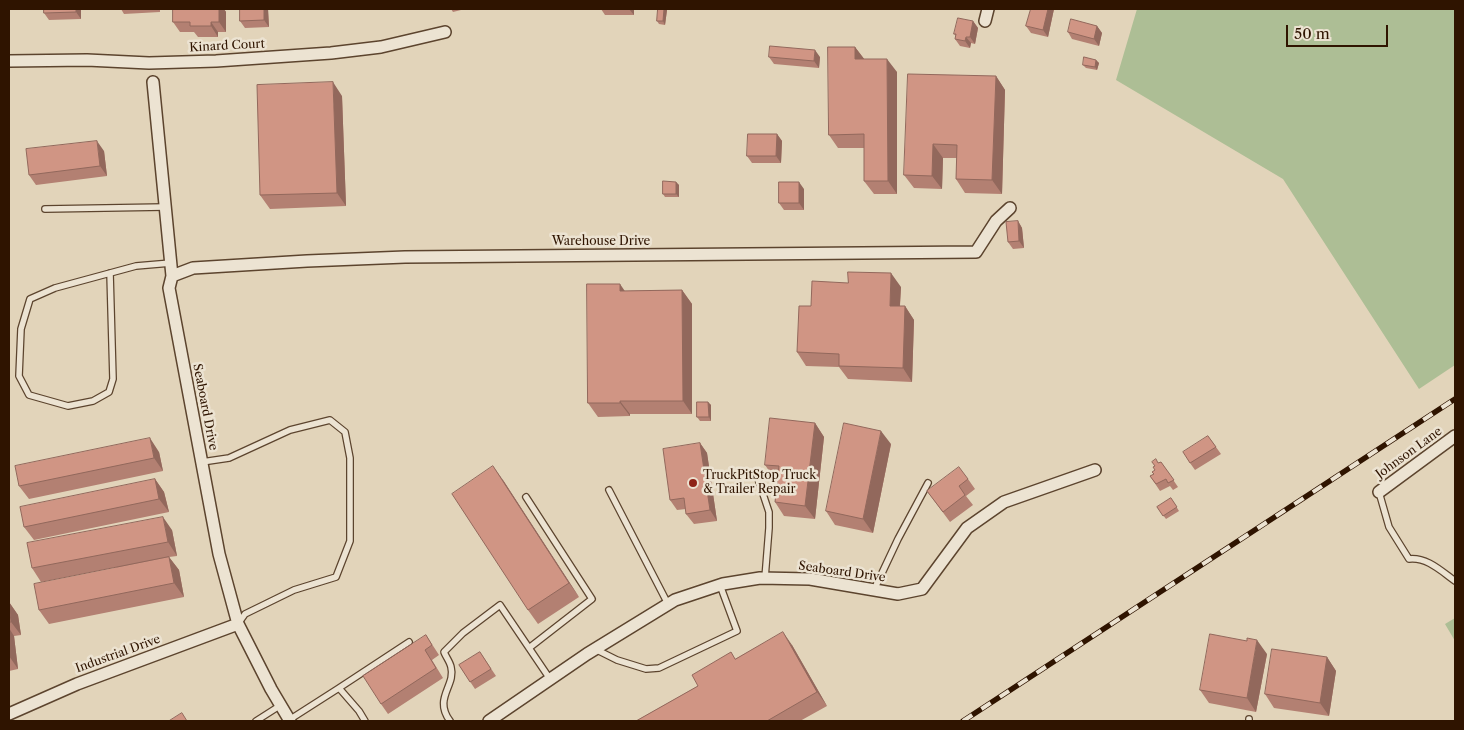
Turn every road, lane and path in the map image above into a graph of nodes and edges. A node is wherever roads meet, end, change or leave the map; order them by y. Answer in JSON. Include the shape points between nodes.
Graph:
{"nodes":[{"id":1,"x":988,"y":9,"type":"edge"},
{"id":2,"x":985,"y":21,"type":"dead end"},
{"id":3,"x":445,"y":32,"type":"dead end"},
{"id":4,"x":9,"y":61,"type":"edge"},
{"id":5,"x":153,"y":82,"type":"dead end"},
{"id":6,"x":45,"y":208,"type":"dead end"},
{"id":7,"x":165,"y":208,"type":"junction"},
{"id":8,"x":1010,"y":208,"type":"dead end"},
{"id":9,"x":171,"y":263,"type":"junction"},
{"id":10,"x":110,"y":273,"type":"junction"},
{"id":11,"x":172,"y":276,"type":"junction"},
{"id":12,"x":1455,"y":436,"type":"edge"},
{"id":13,"x":202,"y":462,"type":"junction"},
{"id":14,"x":1095,"y":470,"type":"dead end"},
{"id":15,"x":756,"y":473,"type":"dead end"},
{"id":16,"x":928,"y":484,"type":"dead end"},
{"id":17,"x":609,"y":490,"type":"dead end"},
{"id":18,"x":1379,"y":492,"type":"joint"},
{"id":19,"x":526,"y":497,"type":"dead end"},
{"id":20,"x":765,"y":578,"type":"junction"},
{"id":21,"x":1455,"y":581,"type":"edge"},
{"id":22,"x":720,"y":585,"type":"junction"},
{"id":23,"x":874,"y":590,"type":"junction"},
{"id":24,"x":668,"y":604,"type":"junction"},
{"id":25,"x":238,"y":624,"type":"junction"},
{"id":26,"x":409,"y":642,"type":"dead end"},
{"id":27,"x":529,"y":648,"type":"junction"},
{"id":28,"x":594,"y":649,"type":"junction"},
{"id":29,"x":550,"y":679,"type":"junction"},
{"id":30,"x":339,"y":688,"type":"junction"},
{"id":31,"x":281,"y":705,"type":"junction"},
{"id":32,"x":9,"y":714,"type":"edge"},
{"id":33,"x":290,"y":720,"type":"edge"},
{"id":34,"x":258,"y":721,"type":"edge"},
{"id":35,"x":364,"y":721,"type":"edge"},
{"id":36,"x":450,"y":721,"type":"edge"},
{"id":37,"x":489,"y":721,"type":"edge"}],
"edges":[{"from":1,"to":2,"type":"street"},
{"from":3,"to":4,"type":"street","name":"Kinard Court","via":[[381,47],[226,60],[149,63]]},
{"from":5,"to":7,"type":"street","name":"Seaboard Drive"},
{"from":6,"to":7,"type":"lane"},
{"from":7,"to":9,"type":"street","name":"Seaboard Drive"},
{"from":8,"to":11,"type":"street","name":"Warehouse Drive","via":[[996,221],[976,252],[405,257],[193,268]]},
{"from":9,"to":10,"type":"lane","via":[[136,266]]},
{"from":9,"to":11,"type":"street","name":"Seaboard Drive"},
{"from":10,"to":10,"type":"lane","via":[[55,288],[30,299],[21,329],[19,376],[28,395],[68,406],[93,401],[109,392],[113,379]]},
{"from":11,"to":13,"type":"street","name":"Seaboard Drive","via":[[169,288]]},
{"from":12,"to":18,"type":"street","name":"Johnson Lane"},
{"from":13,"to":25,"type":"street","name":"Seaboard Drive","via":[[219,554]]},
{"from":13,"to":25,"type":"lane","via":[[229,458],[290,430],[330,420],[345,432],[350,458],[350,541],[336,578],[294,590],[245,614]]},
{"from":14,"to":23,"type":"street","name":"Seaboard Drive","via":[[1004,502],[967,528],[922,589],[898,594]]},
{"from":15,"to":20,"type":"lane","via":[[769,512]]},
{"from":16,"to":23,"type":"lane"},
{"from":17,"to":24,"type":"lane"},
{"from":18,"to":21,"type":"lane","via":[[1389,527],[1409,559],[1419,558]]},
{"from":19,"to":27,"type":"lane","via":[[592,599]]},
{"from":20,"to":22,"type":"street","name":"Seaboard Drive"},
{"from":20,"to":23,"type":"street","name":"Seaboard Drive","via":[[810,579]]},
{"from":22,"to":24,"type":"street","name":"Seaboard Drive"},
{"from":22,"to":28,"type":"lane","via":[[737,632],[659,668],[646,669]]},
{"from":24,"to":28,"type":"street","name":"Seaboard Drive"},
{"from":25,"to":31,"type":"street","name":"Seaboard Drive"},
{"from":25,"to":32,"type":"street","name":"Industrial Drive","via":[[77,684]]},
{"from":26,"to":30,"type":"lane"},
{"from":27,"to":29,"type":"lane"},
{"from":27,"to":36,"type":"lane","via":[[500,605],[463,633],[444,652],[452,668],[444,700],[444,711]]},
{"from":28,"to":29,"type":"street","name":"Seaboard Drive"},
{"from":29,"to":37,"type":"street","name":"Seaboard Drive"},
{"from":30,"to":33,"type":"lane"},
{"from":30,"to":35,"type":"lane"},
{"from":31,"to":33,"type":"street","name":"Seaboard Drive"},
{"from":31,"to":34,"type":"lane"}]}
